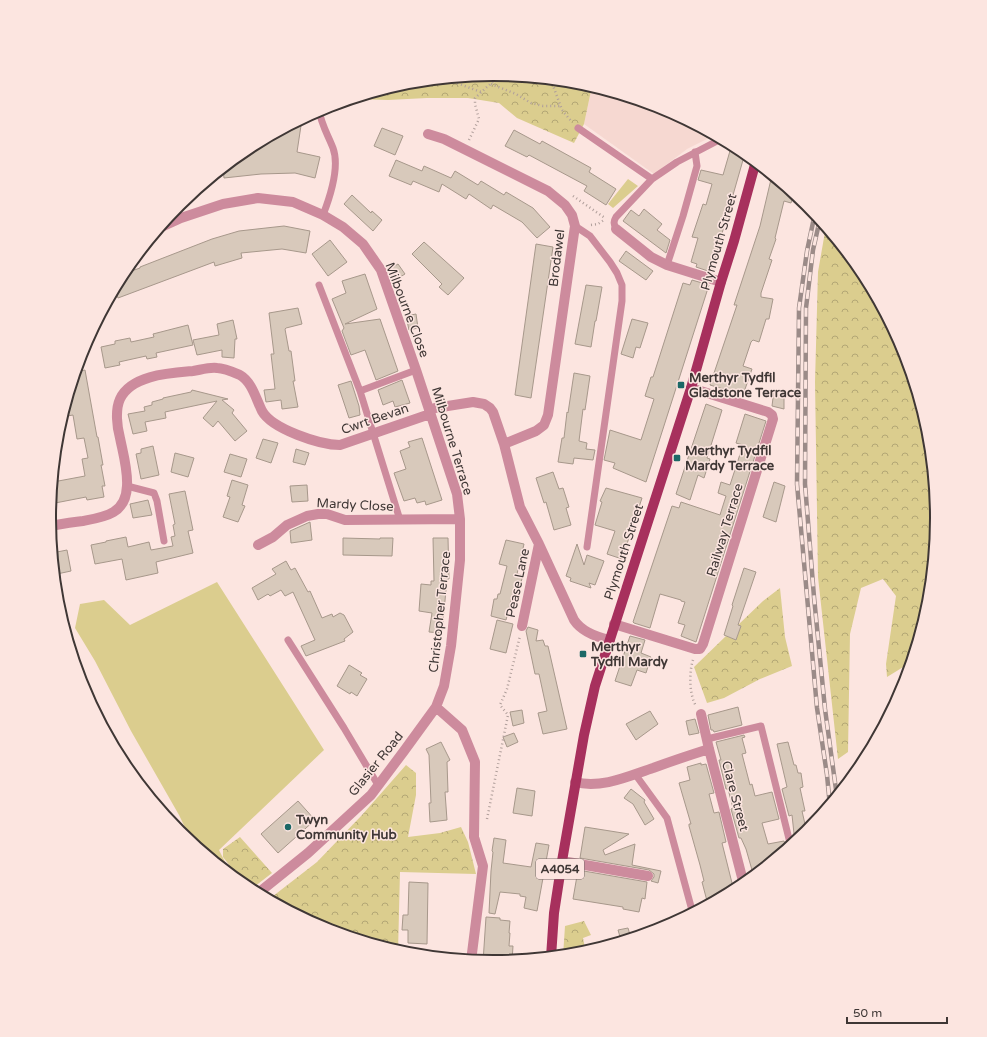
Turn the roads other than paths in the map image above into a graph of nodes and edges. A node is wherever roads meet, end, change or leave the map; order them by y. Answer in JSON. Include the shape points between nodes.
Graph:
{"nodes":[{"id":1,"x":320,"y":117,"type":"edge"},
{"id":2,"x":578,"y":128,"type":"road end"},
{"id":3,"x":428,"y":134,"type":"dead end"},
{"id":4,"x":715,"y":142,"type":"edge"},
{"id":5,"x":695,"y":152,"type":"junction"},
{"id":6,"x":754,"y":167,"type":"edge"},
{"id":7,"x":652,"y":180,"type":"junction"},
{"id":8,"x":323,"y":215,"type":"junction"},
{"id":9,"x":173,"y":221,"type":"edge"},
{"id":10,"x":575,"y":226,"type":"junction"},
{"id":11,"x":616,"y":229,"type":"joint"},
{"id":12,"x":666,"y":265,"type":"junction"},
{"id":13,"x":721,"y":282,"type":"junction"},
{"id":14,"x":319,"y":284,"type":"dead end"},
{"id":15,"x":416,"y":370,"type":"junction"},
{"id":16,"x":691,"y":388,"type":"junction"},
{"id":17,"x":360,"y":391,"type":"junction"},
{"id":18,"x":430,"y":413,"type":"junction"},
{"id":19,"x":374,"y":433,"type":"junction"},
{"id":20,"x":504,"y":444,"type":"junction"},
{"id":21,"x":128,"y":486,"type":"junction"},
{"id":22,"x":460,"y":519,"type":"junction"},
{"id":23,"x":400,"y":520,"type":"junction"},
{"id":24,"x":56,"y":525,"type":"edge"},
{"id":25,"x":164,"y":541,"type":"dead end"},
{"id":26,"x":539,"y":544,"type":"junction"},
{"id":27,"x":258,"y":545,"type":"dead end"},
{"id":28,"x":587,"y":547,"type":"dead end"},
{"id":29,"x":614,"y":624,"type":"junction"},
{"id":30,"x":522,"y":626,"type":"road end"},
{"id":31,"x":288,"y":640,"type":"dead end"},
{"id":32,"x":610,"y":640,"type":"junction"},
{"id":33,"x":436,"y":707,"type":"junction"},
{"id":34,"x":702,"y":714,"type":"road end"},
{"id":35,"x":708,"y":744,"type":"junction"},
{"id":36,"x":635,"y":774,"type":"junction"},
{"id":37,"x":576,"y":782,"type":"junction"},
{"id":38,"x":378,"y":785,"type":"junction"},
{"id":39,"x":790,"y":840,"type":"edge"},
{"id":40,"x":562,"y":861,"type":"junction"},
{"id":41,"x":648,"y":876,"type":"dead end"},
{"id":42,"x":742,"y":878,"type":"edge"},
{"id":43,"x":263,"y":890,"type":"edge"},
{"id":44,"x":692,"y":908,"type":"edge"},
{"id":45,"x":551,"y":952,"type":"edge"},
{"id":46,"x":472,"y":955,"type":"edge"}],
"edges":[{"from":1,"to":8,"type":"lane","via":[[336,163]]},
{"from":2,"to":7,"type":"lane"},
{"from":3,"to":10,"type":"street","name":"Brodawel","via":[[444,139],[548,191],[572,214]]},
{"from":4,"to":5,"type":"lane"},
{"from":5,"to":7,"type":"lane"},
{"from":5,"to":12,"type":"lane","via":[[697,166]]},
{"from":6,"to":13,"type":"main road","name":"Plymouth Street","number":"A4054"},
{"from":7,"to":11,"type":"lane","via":[[619,213],[614,220]]},
{"from":8,"to":9,"type":"street","name":"Milbourne Close","via":[[293,202],[258,198],[223,204]]},
{"from":8,"to":15,"type":"street","name":"Milbourne Close","via":[[343,227],[363,244],[381,270]]},
{"from":10,"to":20,"type":"street","name":"Brodawel","via":[[548,415],[544,425],[536,431]]},
{"from":10,"to":28,"type":"lane","via":[[590,236],[610,262],[622,285],[622,301]]},
{"from":11,"to":12,"type":"street","via":[[651,257]]},
{"from":12,"to":13,"type":"street"},
{"from":13,"to":16,"type":"main road","name":"Plymouth Street","number":"A4054"},
{"from":14,"to":17,"type":"lane"},
{"from":15,"to":17,"type":"lane"},
{"from":15,"to":18,"type":"street","name":"Milbourne Terrace"},
{"from":16,"to":29,"type":"main road","name":"Plymouth Street","number":"A4054"},
{"from":16,"to":29,"type":"street","name":"Railway Terrace","via":[[768,412],[773,419],[703,644],[700,649],[695,649]]},
{"from":17,"to":19,"type":"lane"},
{"from":18,"to":19,"type":"street","name":"Cwrt Bevan"},
{"from":18,"to":20,"type":"street","name":"Cwrt Bevan","via":[[435,408],[473,402],[484,404],[493,412]]},
{"from":18,"to":22,"type":"street","name":"Milbourne Terrace","via":[[457,494]]},
{"from":19,"to":21,"type":"street","name":"Cwrt Bevan","via":[[340,445],[319,442],[274,424],[263,412],[250,385],[242,376],[232,371],[217,368],[163,374],[133,384],[119,400],[117,427]]},
{"from":19,"to":23,"type":"lane"},
{"from":20,"to":26,"type":"street","name":"Cwrt Bevan","via":[[520,507]]},
{"from":21,"to":24,"type":"street","name":"Cwrt Bevan","via":[[124,502],[104,517]]},
{"from":21,"to":25,"type":"lane","via":[[154,493]]},
{"from":22,"to":23,"type":"street","name":"Mardy Close"},
{"from":22,"to":33,"type":"street","name":"Christopher Terrace","via":[[460,560],[451,646],[444,686]]},
{"from":23,"to":27,"type":"street","name":"Mardy Close","via":[[346,520],[318,514],[287,525],[274,537]]},
{"from":26,"to":30,"type":"street","name":"Pease Lane"},
{"from":26,"to":32,"type":"street","name":"Cwrt Bevan","via":[[578,627]]},
{"from":29,"to":32,"type":"main road","name":"Plymouth Street","number":"A4054"},
{"from":31,"to":38,"type":"lane"},
{"from":32,"to":37,"type":"main road","name":"Plymouth Street","number":"A4054","via":[[595,686]]},
{"from":33,"to":38,"type":"street","name":"Glasier Road"},
{"from":33,"to":46,"type":"street","via":[[462,730],[475,762],[474,836],[483,866]]},
{"from":34,"to":35,"type":"street","name":"Clare Street"},
{"from":35,"to":36,"type":"street"},
{"from":35,"to":39,"type":"lane","via":[[761,726]]},
{"from":35,"to":42,"type":"street","name":"Clare Street"},
{"from":36,"to":37,"type":"street","via":[[599,784]]},
{"from":36,"to":44,"type":"lane","via":[[667,818]]},
{"from":37,"to":40,"type":"main road","name":"Plymouth Street","number":"A4054"},
{"from":38,"to":43,"type":"street","name":"Glasier Road","via":[[371,795],[308,853]]},
{"from":40,"to":41,"type":"street"},
{"from":40,"to":45,"type":"main road","name":"Plymouth Street","number":"A4054","via":[[554,912]]}]}
